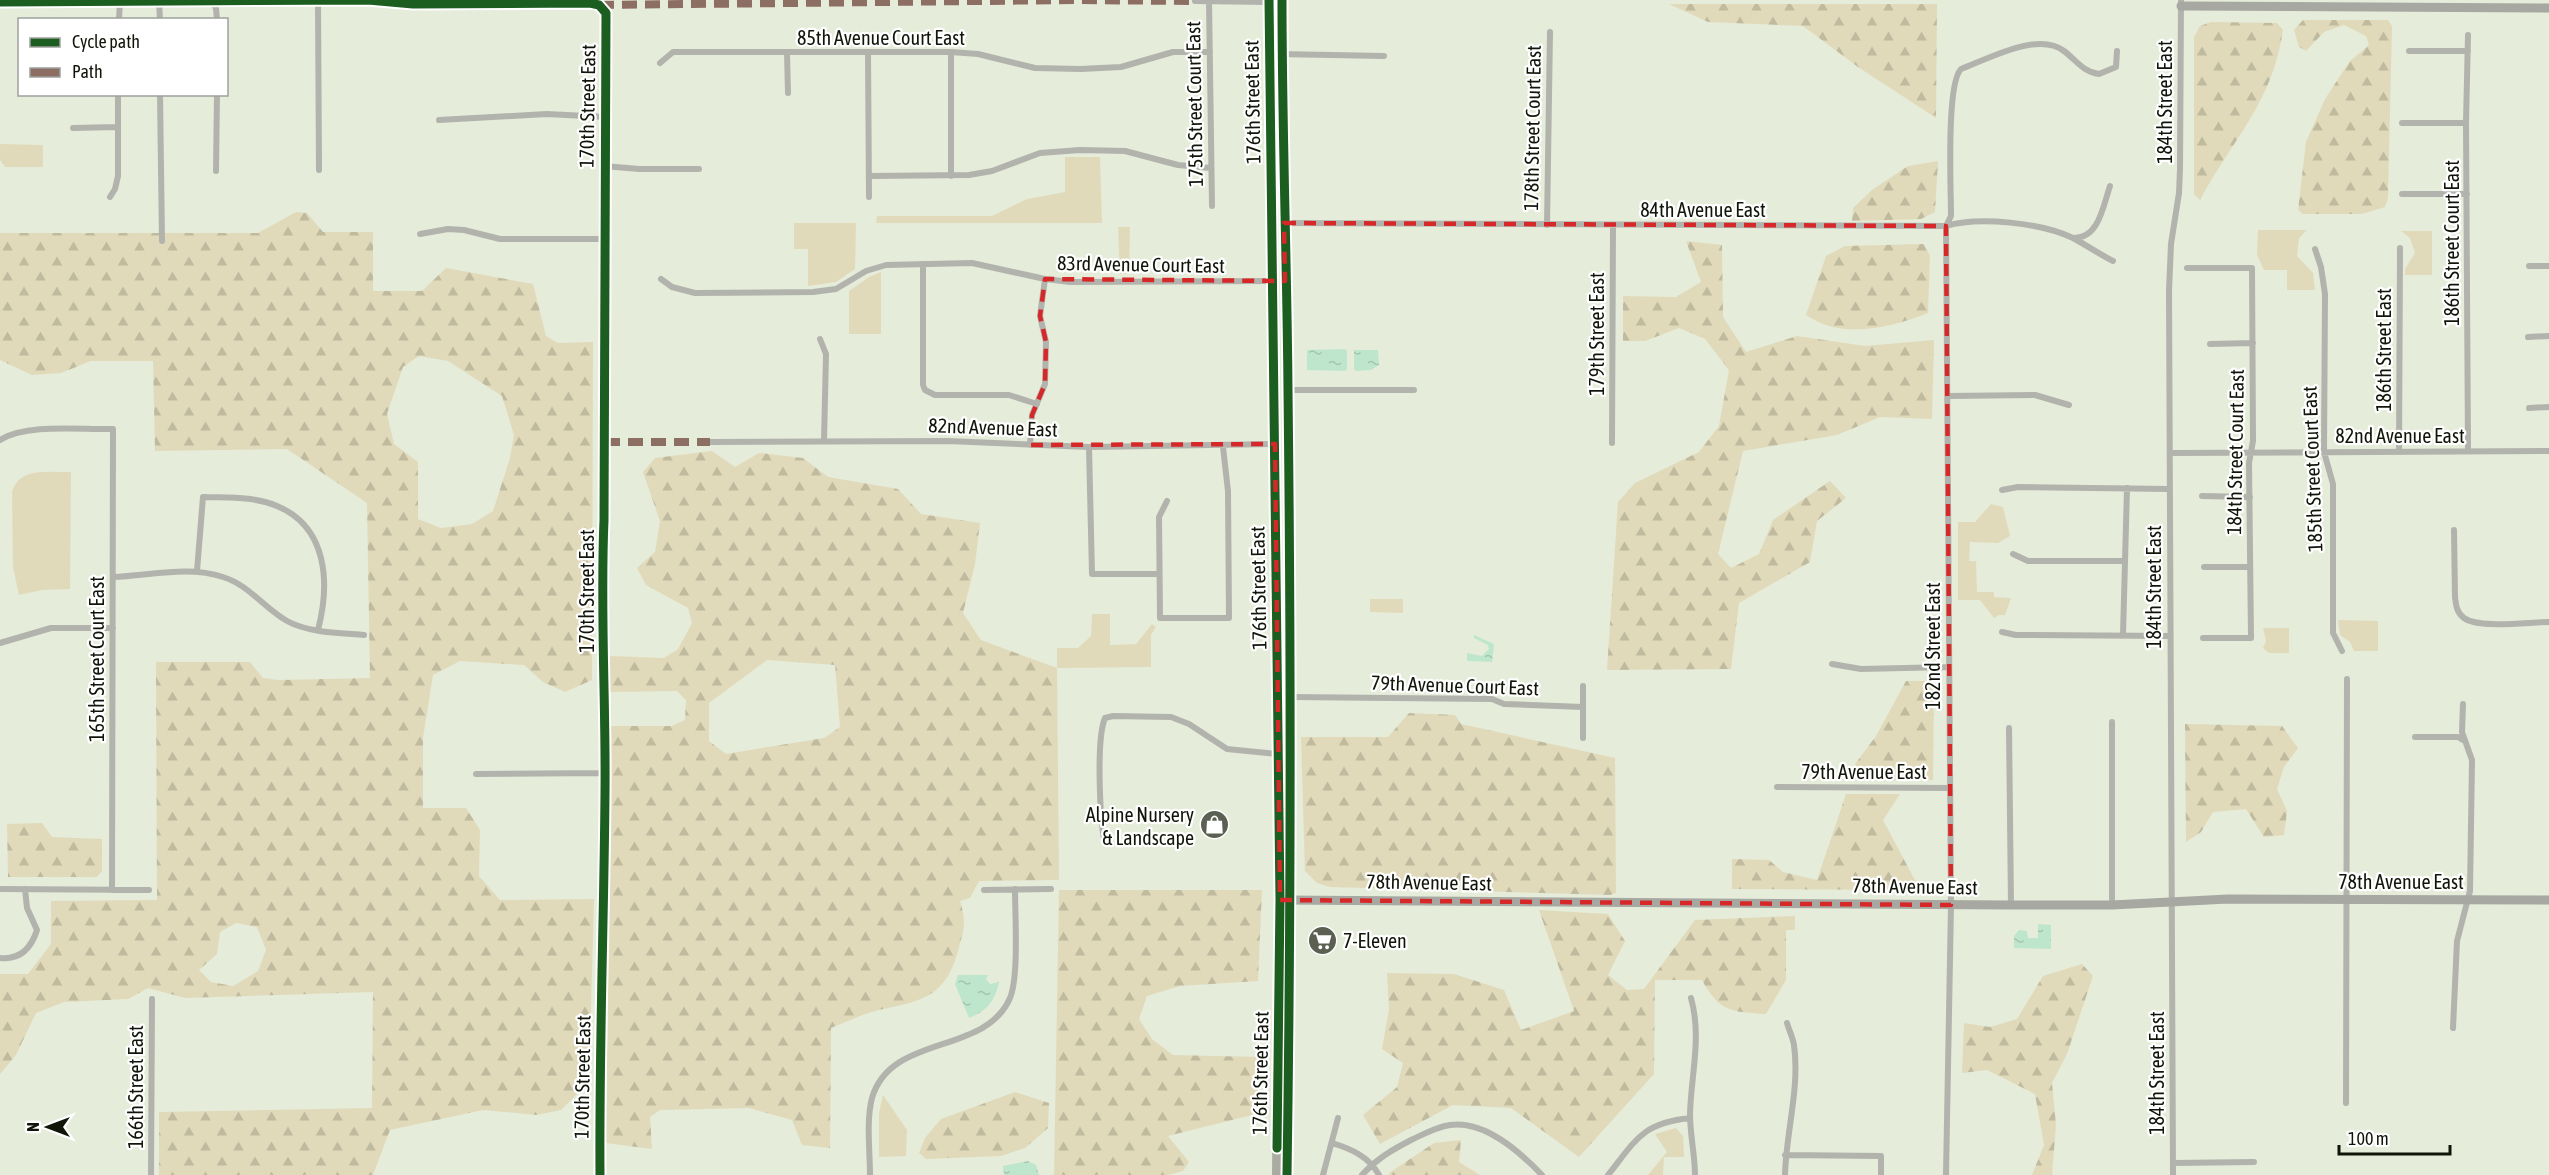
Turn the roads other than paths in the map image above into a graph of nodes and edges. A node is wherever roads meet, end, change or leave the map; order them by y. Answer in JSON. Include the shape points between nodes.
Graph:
{"nodes":[{"id":1,"x":120,"y":0,"type":"edge"},
{"id":2,"x":1282,"y":0,"type":"edge"},
{"id":3,"x":159,"y":1,"type":"edge"},
{"id":4,"x":211,"y":1,"type":"edge"},
{"id":5,"x":382,"y":1,"type":"edge"},
{"id":6,"x":1269,"y":1,"type":"edge"},
{"id":7,"x":0,"y":2,"type":"edge"},
{"id":8,"x":318,"y":2,"type":"junction"},
{"id":9,"x":1195,"y":2,"type":"dead end"},
{"id":10,"x":1209,"y":2,"type":"junction"},
{"id":11,"x":2181,"y":3,"type":"edge"},
{"id":12,"x":2549,"y":8,"type":"edge"},
{"id":13,"x":119,"y":18,"type":"edge"},
{"id":14,"x":160,"y":18,"type":"edge"},
{"id":15,"x":217,"y":18,"type":"edge"},
{"id":16,"x":1550,"y":32,"type":"dead end"},
{"id":17,"x":2468,"y":35,"type":"dead end"},
{"id":18,"x":2117,"y":51,"type":"dead end"},
{"id":19,"x":2409,"y":51,"type":"dead end"},
{"id":20,"x":2468,"y":51,"type":"junction"},
{"id":21,"x":868,"y":52,"type":"junction"},
{"id":22,"x":951,"y":52,"type":"junction"},
{"id":23,"x":1210,"y":52,"type":"junction"},
{"id":24,"x":787,"y":53,"type":"junction"},
{"id":25,"x":1279,"y":54,"type":"junction"},
{"id":26,"x":1384,"y":56,"type":"dead end"},
{"id":27,"x":660,"y":63,"type":"dead end"},
{"id":28,"x":788,"y":93,"type":"dead end"},
{"id":29,"x":118,"y":96,"type":"edge"},
{"id":30,"x":160,"y":96,"type":"edge"},
{"id":31,"x":217,"y":96,"type":"edge"},
{"id":32,"x":605,"y":117,"type":"junction"},
{"id":33,"x":439,"y":120,"type":"dead end"},
{"id":34,"x":2402,"y":123,"type":"dead end"},
{"id":35,"x":2466,"y":123,"type":"junction"},
{"id":36,"x":117,"y":127,"type":"junction"},
{"id":37,"x":73,"y":128,"type":"dead end"},
{"id":38,"x":604,"y":166,"type":"junction"},
{"id":39,"x":1211,"y":168,"type":"junction"},
{"id":40,"x":699,"y":169,"type":"dead end"},
{"id":41,"x":319,"y":170,"type":"dead end"},
{"id":42,"x":216,"y":171,"type":"dead end"},
{"id":43,"x":869,"y":176,"type":"junction"},
{"id":44,"x":951,"y":176,"type":"junction"},
{"id":45,"x":2110,"y":186,"type":"dead end"},
{"id":46,"x":2402,"y":194,"type":"dead end"},
{"id":47,"x":2467,"y":194,"type":"junction"},
{"id":48,"x":110,"y":197,"type":"dead end"},
{"id":49,"x":869,"y":197,"type":"dead end"},
{"id":50,"x":1212,"y":206,"type":"dead end"},
{"id":51,"x":1284,"y":223,"type":"junction"},
{"id":52,"x":1547,"y":225,"type":"junction"},
{"id":53,"x":1613,"y":226,"type":"junction"},
{"id":54,"x":1946,"y":226,"type":"junction"},
{"id":55,"x":420,"y":234,"type":"dead end"},
{"id":56,"x":2073,"y":238,"type":"junction"},
{"id":57,"x":604,"y":239,"type":"junction"},
{"id":58,"x":162,"y":241,"type":"dead end"},
{"id":59,"x":2400,"y":248,"type":"dead end"},
{"id":60,"x":2315,"y":249,"type":"dead end"},
{"id":61,"x":2113,"y":261,"type":"dead end"},
{"id":62,"x":923,"y":264,"type":"junction"},
{"id":63,"x":2529,"y":266,"type":"dead end"},
{"id":64,"x":2549,"y":266,"type":"edge"},
{"id":65,"x":2187,"y":268,"type":"dead end"},
{"id":66,"x":661,"y":279,"type":"dead end"},
{"id":67,"x":1045,"y":279,"type":"junction"},
{"id":68,"x":1272,"y":281,"type":"junction"},
{"id":69,"x":2549,"y":336,"type":"edge"},
{"id":70,"x":2528,"y":337,"type":"dead end"},
{"id":71,"x":820,"y":339,"type":"dead end"},
{"id":72,"x":2253,"y":343,"type":"junction"},
{"id":73,"x":2210,"y":344,"type":"dead end"},
{"id":74,"x":1288,"y":390,"type":"junction"},
{"id":75,"x":1414,"y":390,"type":"dead end"},
{"id":76,"x":1948,"y":396,"type":"junction"},
{"id":77,"x":1037,"y":404,"type":"junction"},
{"id":78,"x":2069,"y":405,"type":"dead end"},
{"id":79,"x":2549,"y":407,"type":"edge"},
{"id":80,"x":2529,"y":408,"type":"dead end"},
{"id":81,"x":0,"y":440,"type":"edge"},
{"id":82,"x":824,"y":441,"type":"junction"},
{"id":83,"x":710,"y":442,"type":"dead end"},
{"id":84,"x":1612,"y":443,"type":"dead end"},
{"id":85,"x":1275,"y":444,"type":"junction"},
{"id":86,"x":1030,"y":445,"type":"junction"},
{"id":87,"x":1089,"y":447,"type":"junction"},
{"id":88,"x":1223,"y":447,"type":"junction"},
{"id":89,"x":2468,"y":451,"type":"junction"},
{"id":90,"x":2549,"y":451,"type":"edge"},
{"id":91,"x":2324,"y":452,"type":"junction"},
{"id":92,"x":2399,"y":452,"type":"junction"},
{"id":93,"x":2171,"y":453,"type":"junction"},
{"id":94,"x":2252,"y":453,"type":"junction"},
{"id":95,"x":2127,"y":488,"type":"junction"},
{"id":96,"x":2169,"y":489,"type":"junction"},
{"id":97,"x":2002,"y":490,"type":"dead end"},
{"id":98,"x":2202,"y":496,"type":"dead end"},
{"id":99,"x":2250,"y":497,"type":"junction"},
{"id":100,"x":1167,"y":501,"type":"dead end"},
{"id":101,"x":2454,"y":530,"type":"dead end"},
{"id":102,"x":1288,"y":549,"type":"junction"},
{"id":103,"x":2013,"y":554,"type":"dead end"},
{"id":104,"x":2125,"y":561,"type":"junction"},
{"id":105,"x":2204,"y":567,"type":"dead end"},
{"id":106,"x":2250,"y":567,"type":"junction"},
{"id":107,"x":197,"y":572,"type":"junction"},
{"id":108,"x":1160,"y":574,"type":"junction"},
{"id":109,"x":113,"y":577,"type":"junction"},
{"id":110,"x":2549,"y":622,"type":"edge"},
{"id":111,"x":113,"y":628,"type":"junction"},
{"id":112,"x":318,"y":630,"type":"junction"},
{"id":113,"x":2002,"y":632,"type":"dead end"},
{"id":114,"x":364,"y":635,"type":"dead end"},
{"id":115,"x":2123,"y":635,"type":"junction"},
{"id":116,"x":2170,"y":636,"type":"junction"},
{"id":117,"x":2203,"y":638,"type":"dead end"},
{"id":118,"x":0,"y":643,"type":"edge"},
{"id":119,"x":2342,"y":651,"type":"dead end"},
{"id":120,"x":1832,"y":664,"type":"dead end"},
{"id":121,"x":1948,"y":667,"type":"junction"},
{"id":122,"x":2347,"y":679,"type":"dead end"},
{"id":123,"x":1583,"y":686,"type":"dead end"},
{"id":124,"x":1289,"y":697,"type":"junction"},
{"id":125,"x":2463,"y":704,"type":"dead end"},
{"id":126,"x":1583,"y":707,"type":"junction"},
{"id":127,"x":2112,"y":722,"type":"dead end"},
{"id":128,"x":2009,"y":728,"type":"dead end"},
{"id":129,"x":2415,"y":737,"type":"dead end"},
{"id":130,"x":1583,"y":738,"type":"dead end"},
{"id":131,"x":2463,"y":740,"type":"junction"},
{"id":132,"x":1278,"y":754,"type":"junction"},
{"id":133,"x":605,"y":773,"type":"junction"},
{"id":134,"x":476,"y":774,"type":"dead end"},
{"id":135,"x":1777,"y":787,"type":"dead end"},
{"id":136,"x":1950,"y":788,"type":"junction"},
{"id":137,"x":1104,"y":840,"type":"dead end"},
{"id":138,"x":1051,"y":888,"type":"dead end"},
{"id":139,"x":0,"y":889,"type":"edge"},
{"id":140,"x":25,"y":889,"type":"junction"},
{"id":141,"x":1015,"y":889,"type":"junction"},
{"id":142,"x":112,"y":890,"type":"junction"},
{"id":143,"x":150,"y":890,"type":"dead end"},
{"id":144,"x":984,"y":890,"type":"dead end"},
{"id":145,"x":2345,"y":899,"type":"junction"},
{"id":146,"x":1286,"y":900,"type":"junction"},
{"id":147,"x":2467,"y":900,"type":"junction"},
{"id":148,"x":2549,"y":900,"type":"edge"},
{"id":149,"x":2171,"y":902,"type":"junction"},
{"id":150,"x":1951,"y":905,"type":"junction"},
{"id":151,"x":2011,"y":905,"type":"junction"},
{"id":152,"x":2112,"y":905,"type":"junction"},
{"id":153,"x":0,"y":958,"type":"edge"},
{"id":154,"x":1691,"y":998,"type":"dead end"},
{"id":155,"x":152,"y":999,"type":"dead end"},
{"id":156,"x":1787,"y":1023,"type":"dead end"},
{"id":157,"x":2453,"y":1028,"type":"dead end"},
{"id":158,"x":2346,"y":1103,"type":"dead end"},
{"id":159,"x":1338,"y":1118,"type":"dead end"},
{"id":160,"x":1690,"y":1118,"type":"junction"},
{"id":161,"x":1332,"y":1143,"type":"junction"},
{"id":162,"x":1785,"y":1155,"type":"junction"},
{"id":163,"x":2173,"y":1162,"type":"junction"},
{"id":164,"x":2254,"y":1162,"type":"dead end"},
{"id":165,"x":1372,"y":1164,"type":"junction"},
{"id":166,"x":151,"y":1175,"type":"edge"},
{"id":167,"x":600,"y":1175,"type":"edge"},
{"id":168,"x":870,"y":1175,"type":"edge"},
{"id":169,"x":1277,"y":1175,"type":"edge"},
{"id":170,"x":1287,"y":1175,"type":"edge"},
{"id":171,"x":1323,"y":1175,"type":"edge"},
{"id":172,"x":1362,"y":1175,"type":"edge"},
{"id":173,"x":1379,"y":1175,"type":"edge"},
{"id":174,"x":1542,"y":1175,"type":"edge"},
{"id":175,"x":1608,"y":1175,"type":"edge"},
{"id":176,"x":1695,"y":1175,"type":"edge"},
{"id":177,"x":1785,"y":1175,"type":"edge"},
{"id":178,"x":1881,"y":1175,"type":"edge"},
{"id":179,"x":1947,"y":1175,"type":"edge"},
{"id":180,"x":2173,"y":1175,"type":"edge"}],
"edges":[{"from":1,"to":3,"type":"street"},
{"from":1,"to":7,"type":"street"},
{"from":1,"to":13,"type":"street"},
{"from":2,"to":25,"type":"main road","name":"176th Street East"},
{"from":3,"to":4,"type":"street"},
{"from":3,"to":14,"type":"street"},
{"from":4,"to":8,"type":"street"},
{"from":4,"to":15,"type":"street"},
{"from":5,"to":8,"type":"street"},
{"from":5,"to":32,"type":"street","name":"170th Street East","via":[[590,3],[604,9]]},
{"from":6,"to":10,"type":"street"},
{"from":6,"to":25,"type":"main road","via":[[1275,7]]},
{"from":6,"to":68,"type":"main road","name":"176th Street East"},
{"from":8,"to":41,"type":"street"},
{"from":9,"to":10,"type":"street"},
{"from":10,"to":23,"type":"street","name":"175th Street Court East"},
{"from":11,"to":12,"type":"street"},
{"from":11,"to":93,"type":"street","name":"184th Street East","via":[[2180,177],[2170,244]]},
{"from":16,"to":52,"type":"street","name":"178th Street Court East"},
{"from":17,"to":20,"type":"street","name":"186th Street Court East"},
{"from":18,"to":54,"type":"street","name":"182nd Street East","via":[[2116,67],[2099,74],[2083,68],[2063,50],[2044,43],[1961,69],[1954,78],[1952,216]]},
{"from":19,"to":20,"type":"street"},
{"from":20,"to":35,"type":"street","name":"186th Street Court East"},
{"from":21,"to":22,"type":"street","name":"85th Avenue Court East"},
{"from":21,"to":24,"type":"street","name":"85th Avenue Court East"},
{"from":21,"to":43,"type":"street"},
{"from":22,"to":23,"type":"street","name":"85th Avenue Court East","via":[[1053,69],[1121,67],[1173,52]]},
{"from":22,"to":44,"type":"street"},
{"from":23,"to":39,"type":"street","name":"175th Street Court East"},
{"from":24,"to":27,"type":"street","name":"85th Avenue Court East","via":[[673,52]]},
{"from":24,"to":28,"type":"street"},
{"from":25,"to":26,"type":"street"},
{"from":25,"to":51,"type":"main road","name":"176th Street East"},
{"from":29,"to":36,"type":"street"},
{"from":30,"to":58,"type":"street"},
{"from":31,"to":42,"type":"street"},
{"from":32,"to":33,"type":"street","via":[[546,114]]},
{"from":32,"to":38,"type":"street","name":"170th Street East"},
{"from":34,"to":35,"type":"street"},
{"from":35,"to":47,"type":"street","name":"186th Street Court East"},
{"from":36,"to":37,"type":"street"},
{"from":36,"to":48,"type":"street","via":[[118,176]]},
{"from":38,"to":40,"type":"street"},
{"from":38,"to":57,"type":"street","name":"170th Street East"},
{"from":39,"to":44,"type":"street","via":[[1178,165],[1125,151],[1080,150],[1040,153],[992,171]]},
{"from":39,"to":50,"type":"street","name":"175th Street Court East"},
{"from":43,"to":44,"type":"street"},
{"from":43,"to":49,"type":"street"},
{"from":45,"to":56,"type":"street","via":[[2093,231]]},
{"from":46,"to":47,"type":"street"},
{"from":47,"to":89,"type":"street","name":"186th Street Court East"},
{"from":51,"to":52,"type":"street","name":"84th Avenue East"},
{"from":51,"to":74,"type":"main road","name":"176th Street East"},
{"from":52,"to":53,"type":"street","name":"84th Avenue East"},
{"from":53,"to":54,"type":"street","name":"84th Avenue East"},
{"from":53,"to":84,"type":"street","name":"179th Street East"},
{"from":54,"to":56,"type":"street","name":"84th Avenue East","via":[[1971,221],[2018,223]]},
{"from":54,"to":76,"type":"street","name":"182nd Street East"},
{"from":55,"to":57,"type":"street","via":[[448,229],[500,239]]},
{"from":56,"to":61,"type":"street","name":"84th Avenue East"},
{"from":57,"to":133,"type":"street","name":"170th Street East"},
{"from":59,"to":92,"type":"street","name":"186th Street East"},
{"from":60,"to":91,"type":"street","name":"185th Street Court East","via":[[2325,294]]},
{"from":62,"to":66,"type":"street","name":"83rd Avenue Court East","via":[[875,267],[836,289],[813,292],[695,293],[672,287]]},
{"from":62,"to":67,"type":"street","name":"83rd Avenue Court East","via":[[974,263]]},
{"from":62,"to":77,"type":"street","via":[[925,390],[935,395],[1009,395]]},
{"from":63,"to":64,"type":"street"},
{"from":65,"to":72,"type":"street","name":"184th Street Court East","via":[[2252,268]]},
{"from":67,"to":68,"type":"street","name":"83rd Avenue Court East"},
{"from":67,"to":77,"type":"street","via":[[1040,316],[1046,342],[1046,384]]},
{"from":68,"to":74,"type":"main road","via":[[1279,295],[1280,388]]},
{"from":68,"to":85,"type":"main road","name":"176th Street East"},
{"from":69,"to":70,"type":"street"},
{"from":71,"to":82,"type":"street","via":[[825,354]]},
{"from":72,"to":73,"type":"street"},
{"from":72,"to":94,"type":"street","name":"184th Street Court East"},
{"from":74,"to":75,"type":"street"},
{"from":74,"to":102,"type":"main road","name":"176th Street East"},
{"from":76,"to":78,"type":"street","via":[[2035,395]]},
{"from":76,"to":121,"type":"street","name":"182nd Street East"},
{"from":77,"to":86,"type":"street","via":[[1030,424]]},
{"from":79,"to":80,"type":"street"},
{"from":81,"to":109,"type":"street","name":"165th Street Court East","via":[[31,430],[113,429]]},
{"from":82,"to":83,"type":"street","name":"82nd Avenue East"},
{"from":82,"to":86,"type":"street","name":"82nd Avenue East"},
{"from":85,"to":88,"type":"street","name":"82nd Avenue East"},
{"from":85,"to":102,"type":"main road","via":[[1280,450],[1282,541]]},
{"from":85,"to":132,"type":"main road","name":"176th Street East"},
{"from":86,"to":87,"type":"street","name":"82nd Avenue East"},
{"from":87,"to":88,"type":"street","name":"82nd Avenue East"},
{"from":87,"to":108,"type":"street","via":[[1092,574]]},
{"from":88,"to":108,"type":"street","via":[[1228,490],[1229,618],[1160,618]]},
{"from":89,"to":90,"type":"street","name":"82nd Avenue East"},
{"from":89,"to":92,"type":"street","name":"82nd Avenue East"},
{"from":91,"to":92,"type":"street","name":"82nd Avenue East"},
{"from":91,"to":94,"type":"street","name":"82nd Avenue East"},
{"from":91,"to":119,"type":"street","name":"185th Street Court East","via":[[2332,484],[2333,633]]},
{"from":93,"to":94,"type":"street","name":"82nd Avenue East"},
{"from":93,"to":96,"type":"street","name":"184th Street East"},
{"from":94,"to":99,"type":"street","name":"184th Street Court East"},
{"from":95,"to":96,"type":"street"},
{"from":95,"to":97,"type":"street"},
{"from":95,"to":104,"type":"street"},
{"from":96,"to":116,"type":"street","name":"184th Street East"},
{"from":98,"to":99,"type":"street"},
{"from":99,"to":106,"type":"street","name":"184th Street Court East"},
{"from":100,"to":108,"type":"street","via":[[1159,517]]},
{"from":101,"to":110,"type":"street","via":[[2455,597],[2462,616],[2476,623]]},
{"from":102,"to":124,"type":"main road","name":"176th Street East"},
{"from":103,"to":104,"type":"street","via":[[2028,561]]},
{"from":104,"to":115,"type":"street"},
{"from":105,"to":106,"type":"street"},
{"from":106,"to":117,"type":"street","name":"184th Street Court East","via":[[2251,638]]},
{"from":107,"to":109,"type":"street"},
{"from":107,"to":112,"type":"street","via":[[224,577],[248,590],[286,621]]},
{"from":107,"to":112,"type":"street","via":[[203,496],[277,506],[302,523],[324,564],[325,598]]},
{"from":109,"to":111,"type":"street","name":"165th Street Court East"},
{"from":111,"to":118,"type":"street","via":[[44,629]]},
{"from":111,"to":142,"type":"street","name":"165th Street Court East"},
{"from":112,"to":114,"type":"street"},
{"from":113,"to":115,"type":"street"},
{"from":115,"to":116,"type":"street"},
{"from":116,"to":149,"type":"street","name":"184th Street East"},
{"from":120,"to":121,"type":"street","via":[[1861,669]]},
{"from":121,"to":136,"type":"street","name":"182nd Street East"},
{"from":122,"to":145,"type":"street"},
{"from":123,"to":126,"type":"street"},
{"from":124,"to":126,"type":"street","name":"79th Avenue Court East","via":[[1492,699],[1504,704]]},
{"from":124,"to":146,"type":"main road","name":"176th Street East"},
{"from":125,"to":131,"type":"street"},
{"from":126,"to":130,"type":"street"},
{"from":127,"to":152,"type":"street"},
{"from":128,"to":151,"type":"street"},
{"from":129,"to":131,"type":"street"},
{"from":131,"to":147,"type":"street","via":[[2472,760]]},
{"from":132,"to":137,"type":"street","via":[[1227,749],[1189,724],[1170,717],[1105,718],[1101,739]]},
{"from":132,"to":146,"type":"main road","name":"176th Street East"},
{"from":133,"to":134,"type":"street"},
{"from":133,"to":167,"type":"street","name":"170th Street East"},
{"from":135,"to":136,"type":"street","name":"79th Avenue East"},
{"from":136,"to":150,"type":"street","name":"182nd Street East"},
{"from":138,"to":141,"type":"street"},
{"from":139,"to":140,"type":"street"},
{"from":140,"to":142,"type":"street"},
{"from":140,"to":153,"type":"street","via":[[27,908],[37,930],[35,936],[24,954]]},
{"from":141,"to":144,"type":"street"},
{"from":141,"to":168,"type":"street","via":[[1014,980],[1005,1009],[980,1029],[899,1062],[877,1086],[870,1110]]},
{"from":142,"to":143,"type":"street"},
{"from":145,"to":147,"type":"street","name":"78th Avenue East"},
{"from":145,"to":149,"type":"street","name":"78th Avenue East"},
{"from":145,"to":158,"type":"street"},
{"from":146,"to":150,"type":"street","name":"78th Avenue East"},
{"from":146,"to":169,"type":"main road","name":"176th Street East"},
{"from":146,"to":170,"type":"main road","name":"176th Street East"},
{"from":147,"to":148,"type":"street","name":"78th Avenue East"},
{"from":147,"to":157,"type":"street","via":[[2457,941]]},
{"from":149,"to":152,"type":"street","name":"78th Avenue East"},
{"from":149,"to":163,"type":"street","name":"184th Street East"},
{"from":150,"to":151,"type":"street","name":"78th Avenue East"},
{"from":150,"to":179,"type":"street","name":"182nd Street East"},
{"from":151,"to":152,"type":"street","name":"78th Avenue East"},
{"from":154,"to":160,"type":"street","via":[[1696,1036]]},
{"from":155,"to":166,"type":"street","name":"166th Street East"},
{"from":156,"to":162,"type":"street","via":[[1794,1045],[1794,1093]]},
{"from":159,"to":161,"type":"street"},
{"from":160,"to":175,"type":"street","via":[[1650,1128]]},
{"from":160,"to":176,"type":"street"},
{"from":161,"to":165,"type":"street"},
{"from":161,"to":171,"type":"street"},
{"from":162,"to":177,"type":"street"},
{"from":162,"to":178,"type":"street","via":[[1881,1156]]},
{"from":163,"to":164,"type":"street"},
{"from":163,"to":180,"type":"street","name":"184th Street East"},
{"from":165,"to":172,"type":"street"},
{"from":165,"to":173,"type":"street"},
{"from":165,"to":174,"type":"street","via":[[1425,1133],[1452,1125],[1469,1126],[1495,1137]]}]}
